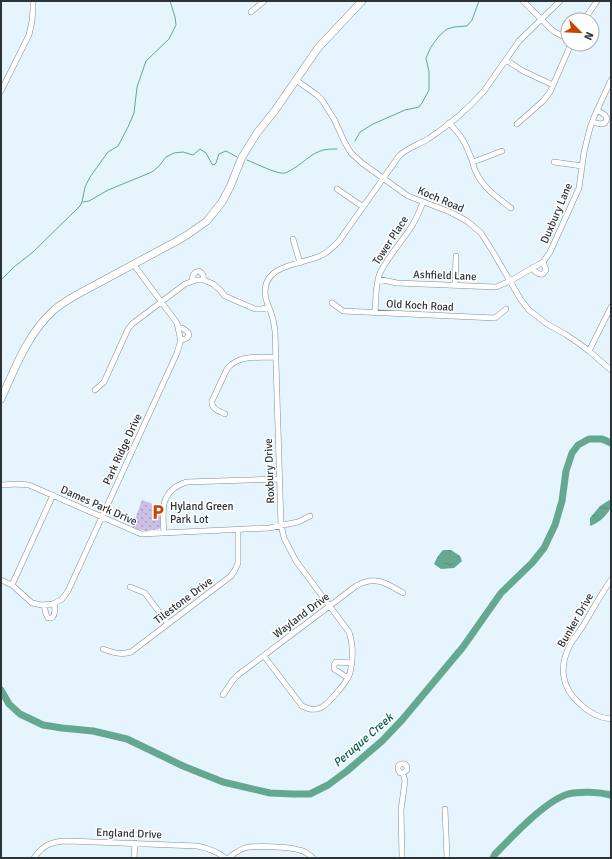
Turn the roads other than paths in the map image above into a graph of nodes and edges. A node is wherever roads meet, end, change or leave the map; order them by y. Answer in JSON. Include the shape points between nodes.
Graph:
{"nodes":[{"id":1,"x":33,"y":1,"type":"edge"},
{"id":2,"x":264,"y":1,"type":"edge"},
{"id":3,"x":362,"y":1,"type":"edge"},
{"id":4,"x":522,"y":1,"type":"edge"},
{"id":5,"x":560,"y":1,"type":"edge"},
{"id":6,"x":597,"y":1,"type":"edge"},
{"id":7,"x":251,"y":12,"type":"dead end"},
{"id":8,"x":589,"y":12,"type":"edge"},
{"id":9,"x":541,"y":20,"type":"junction"},
{"id":10,"x":560,"y":35,"type":"edge"},
{"id":11,"x":567,"y":52,"type":"edge"},
{"id":12,"x":506,"y":60,"type":"junction"},
{"id":13,"x":296,"y":80,"type":"junction"},
{"id":14,"x":611,"y":80,"type":"edge"},
{"id":15,"x":553,"y":85,"type":"junction"},
{"id":16,"x":1,"y":91,"type":"edge"},
{"id":17,"x":597,"y":110,"type":"junction"},
{"id":18,"x":592,"y":122,"type":"junction"},
{"id":19,"x":449,"y":123,"type":"junction"},
{"id":20,"x":517,"y":124,"type":"dead end"},
{"id":21,"x":502,"y":151,"type":"dead end"},
{"id":22,"x":473,"y":162,"type":"junction"},
{"id":23,"x":554,"y":162,"type":"dead end"},
{"id":24,"x":582,"y":166,"type":"junction"},
{"id":25,"x":383,"y":178,"type":"junction"},
{"id":26,"x":337,"y":189,"type":"dead end"},
{"id":27,"x":423,"y":202,"type":"junction"},
{"id":28,"x":363,"y":207,"type":"junction"},
{"id":29,"x":511,"y":208,"type":"dead end"},
{"id":30,"x":293,"y":239,"type":"dead end"},
{"id":31,"x":456,"y":256,"type":"dead end"},
{"id":32,"x":543,"y":262,"type":"junction"},
{"id":33,"x":300,"y":263,"type":"junction"},
{"id":34,"x":134,"y":265,"type":"junction"},
{"id":35,"x":532,"y":268,"type":"junction"},
{"id":36,"x":378,"y":279,"type":"junction"},
{"id":37,"x":203,"y":280,"type":"junction"},
{"id":38,"x":192,"y":281,"type":"junction"},
{"id":39,"x":510,"y":281,"type":"junction"},
{"id":40,"x":455,"y":285,"type":"junction"},
{"id":41,"x":161,"y":302,"type":"junction"},
{"id":42,"x":332,"y":303,"type":"dead end"},
{"id":43,"x":269,"y":307,"type":"junction"},
{"id":44,"x":611,"y":307,"type":"edge"},
{"id":45,"x":506,"y":309,"type":"dead end"},
{"id":46,"x":375,"y":313,"type":"junction"},
{"id":47,"x":179,"y":328,"type":"junction"},
{"id":48,"x":180,"y":341,"type":"junction"},
{"id":49,"x":589,"y":351,"type":"junction"},
{"id":50,"x":275,"y":357,"type":"junction"},
{"id":51,"x":611,"y":370,"type":"edge"},
{"id":52,"x":95,"y":390,"type":"dead end"},
{"id":53,"x":1,"y":399,"type":"edge"},
{"id":54,"x":225,"y":414,"type":"dead end"},
{"id":55,"x":279,"y":479,"type":"junction"},
{"id":56,"x":1,"y":485,"type":"edge"},
{"id":57,"x":53,"y":496,"type":"junction"},
{"id":58,"x":310,"y":516,"type":"dead end"},
{"id":59,"x":102,"y":517,"type":"junction"},
{"id":60,"x":281,"y":525,"type":"junction"},
{"id":61,"x":238,"y":530,"type":"junction"},
{"id":62,"x":164,"y":533,"type":"junction"},
{"id":63,"x":1,"y":580,"type":"edge"},
{"id":64,"x":611,"y":580,"type":"edge"},
{"id":65,"x":12,"y":585,"type":"junction"},
{"id":66,"x":130,"y":587,"type":"dead end"},
{"id":67,"x":403,"y":593,"type":"dead end"},
{"id":68,"x":54,"y":603,"type":"junction"},
{"id":69,"x":44,"y":605,"type":"junction"},
{"id":70,"x":329,"y":606,"type":"junction"},
{"id":71,"x":168,"y":624,"type":"junction"},
{"id":72,"x":103,"y":649,"type":"dead end"},
{"id":73,"x":264,"y":656,"type":"junction"},
{"id":74,"x":352,"y":664,"type":"junction"},
{"id":75,"x":348,"y":678,"type":"junction"},
{"id":76,"x":223,"y":695,"type":"dead end"},
{"id":77,"x":611,"y":719,"type":"edge"},
{"id":78,"x":403,"y":773,"type":"dead end"},
{"id":79,"x":445,"y":809,"type":"dead end"},
{"id":80,"x":134,"y":843,"type":"junction"},
{"id":81,"x":34,"y":858,"type":"edge"},
{"id":82,"x":134,"y":858,"type":"edge"},
{"id":83,"x":225,"y":858,"type":"edge"},
{"id":84,"x":229,"y":858,"type":"edge"},
{"id":85,"x":313,"y":858,"type":"edge"},
{"id":86,"x":402,"y":858,"type":"edge"},
{"id":87,"x":447,"y":858,"type":"edge"}],
"edges":[{"from":1,"to":16,"type":"street","via":[[29,35]]},
{"from":2,"to":7,"type":"street"},
{"from":3,"to":13,"type":"main road","via":[[318,48]]},
{"from":4,"to":9,"type":"street"},
{"from":5,"to":9,"type":"street","name":"Roxbury Drive"},
{"from":6,"to":8,"type":"street"},
{"from":9,"to":10,"type":"street"},
{"from":9,"to":12,"type":"street","name":"Roxbury Drive","via":[[519,41]]},
{"from":11,"to":15,"type":"street"},
{"from":12,"to":15,"type":"street"},
{"from":12,"to":19,"type":"street","name":"Roxbury Drive","via":[[478,98]]},
{"from":13,"to":25,"type":"street","name":"Koch Road","via":[[317,95],[327,106],[352,152],[362,163]]},
{"from":13,"to":34,"type":"main road","via":[[257,132],[242,157],[222,202],[211,216],[187,235]]},
{"from":14,"to":17,"type":"street","name":"Duxbury Lane"},
{"from":15,"to":20,"type":"street","via":[[543,101]]},
{"from":17,"to":18,"type":"street","name":"Duxbury Lane"},
{"from":17,"to":18,"type":"street","via":[[605,114],[607,119],[601,124]]},
{"from":18,"to":24,"type":"street","name":"Duxbury Lane"},
{"from":19,"to":22,"type":"street","via":[[464,139]]},
{"from":19,"to":25,"type":"street","name":"Roxbury Drive","via":[[423,142],[403,152]]},
{"from":21,"to":22,"type":"street"},
{"from":22,"to":29,"type":"street","via":[[475,172],[488,189]]},
{"from":23,"to":24,"type":"street"},
{"from":24,"to":32,"type":"street","name":"Duxbury Lane","via":[[579,188]]},
{"from":25,"to":27,"type":"street","name":"Koch Road","via":[[408,196]]},
{"from":25,"to":28,"type":"street","name":"Roxbury Drive"},
{"from":26,"to":28,"type":"street"},
{"from":27,"to":36,"type":"street","name":"Tower Place","via":[[417,217],[385,264]]},
{"from":27,"to":39,"type":"street","name":"Koch Road","via":[[467,221],[481,233]]},
{"from":28,"to":33,"type":"street","name":"Roxbury Drive","via":[[330,250]]},
{"from":30,"to":33,"type":"street"},
{"from":31,"to":40,"type":"street"},
{"from":32,"to":35,"type":"street"},
{"from":32,"to":35,"type":"street","name":"Duxbury Lane","via":[[546,270],[543,274],[540,275]]},
{"from":33,"to":43,"type":"street","name":"Roxbury Drive","via":[[282,268],[269,278],[265,293]]},
{"from":34,"to":41,"type":"street","name":"Park Ridge Drive"},
{"from":34,"to":53,"type":"main road","via":[[70,299],[43,321],[27,345]]},
{"from":35,"to":39,"type":"street"},
{"from":36,"to":40,"type":"street","name":"Ashfield Lane","via":[[397,283]]},
{"from":36,"to":46,"type":"street","name":"Tower Place"},
{"from":37,"to":38,"type":"street"},
{"from":37,"to":38,"type":"street","via":[[204,276],[199,271],[193,275]]},
{"from":37,"to":43,"type":"street","via":[[213,284],[225,296],[255,309]]},
{"from":38,"to":41,"type":"street","via":[[184,284]]},
{"from":39,"to":40,"type":"street","name":"Ashfield Lane","via":[[496,287]]},
{"from":39,"to":49,"type":"street","name":"Koch Road","via":[[529,310]]},
{"from":41,"to":47,"type":"street","name":"Park Ridge Drive"},
{"from":41,"to":52,"type":"street","via":[[128,329],[104,382]]},
{"from":42,"to":46,"type":"street","name":"Old Koch Road","via":[[343,311]]},
{"from":43,"to":50,"type":"street","name":"Roxbury Drive","via":[[273,316]]},
{"from":44,"to":49,"type":"street"},
{"from":45,"to":46,"type":"street","name":"Old Koch Road","via":[[495,318]]},
{"from":47,"to":48,"type":"street","name":"Park Ridge Drive"},
{"from":47,"to":48,"type":"street","name":"Park Ridge Drive","via":[[186,330],[189,335]]},
{"from":48,"to":59,"type":"street","name":"Park Ridge Drive","via":[[177,353]]},
{"from":49,"to":51,"type":"street","name":"Koch Road"},
{"from":50,"to":54,"type":"street","via":[[242,358],[231,365],[212,401],[215,409]]},
{"from":50,"to":55,"type":"street","name":"Roxbury Drive"},
{"from":55,"to":60,"type":"street","name":"Roxbury Drive"},
{"from":55,"to":62,"type":"street","via":[[187,482],[176,485],[164,502]]},
{"from":56,"to":57,"type":"street","name":"Dames Park Drive","via":[[30,485]]},
{"from":57,"to":59,"type":"street","name":"Dames Park Drive"},
{"from":57,"to":65,"type":"street"},
{"from":58,"to":60,"type":"street","name":"Dames Park Drive","via":[[298,522]]},
{"from":59,"to":62,"type":"street","name":"Dames Park Drive","via":[[141,534]]},
{"from":59,"to":68,"type":"street","name":"Park Ridge Drive","via":[[68,591],[62,599]]},
{"from":60,"to":61,"type":"street","name":"Dames Park Drive"},
{"from":60,"to":70,"type":"street","name":"Roxbury Drive","via":[[284,538],[296,561]]},
{"from":61,"to":62,"type":"street","name":"Dames Park Drive"},
{"from":61,"to":71,"type":"street","name":"Tilestone Drive","via":[[238,563],[231,576]]},
{"from":63,"to":65,"type":"street","name":"Park Ridge Drive"},
{"from":64,"to":77,"type":"street","name":"Bunker Drive","via":[[570,644],[562,668],[568,691],[575,700],[592,714]]},
{"from":65,"to":69,"type":"street","name":"Park Ridge Drive","via":[[32,603]]},
{"from":66,"to":71,"type":"street","via":[[145,593]]},
{"from":67,"to":70,"type":"street","name":"Wayland Drive","via":[[382,582],[366,581]]},
{"from":68,"to":69,"type":"street"},
{"from":68,"to":69,"type":"street","name":"Park Ridge Drive","via":[[56,609],[52,618],[48,618]]},
{"from":70,"to":73,"type":"street","name":"Wayland Drive"},
{"from":70,"to":74,"type":"street","name":"Roxbury Drive","via":[[349,632]]},
{"from":71,"to":72,"type":"street","name":"Tilestone Drive","via":[[131,652],[116,654]]},
{"from":73,"to":75,"type":"street","name":"Roxbury Drive","via":[[307,709],[325,706]]},
{"from":73,"to":76,"type":"street","name":"Wayland Drive","via":[[238,675]]},
{"from":74,"to":75,"type":"street","name":"Roxbury Drive"},
{"from":74,"to":75,"type":"street","via":[[336,662],[334,665],[334,669]]},
{"from":78,"to":86,"type":"street","via":[[405,781],[401,810]]},
{"from":79,"to":87,"type":"street"},
{"from":80,"to":81,"type":"street","name":"England Drive","via":[[59,841],[46,846]]},
{"from":80,"to":82,"type":"street"},
{"from":80,"to":83,"type":"street","name":"England Drive","via":[[205,847]]},
{"from":84,"to":85,"type":"street","via":[[247,847],[257,846],[294,848],[306,852]]}]}
